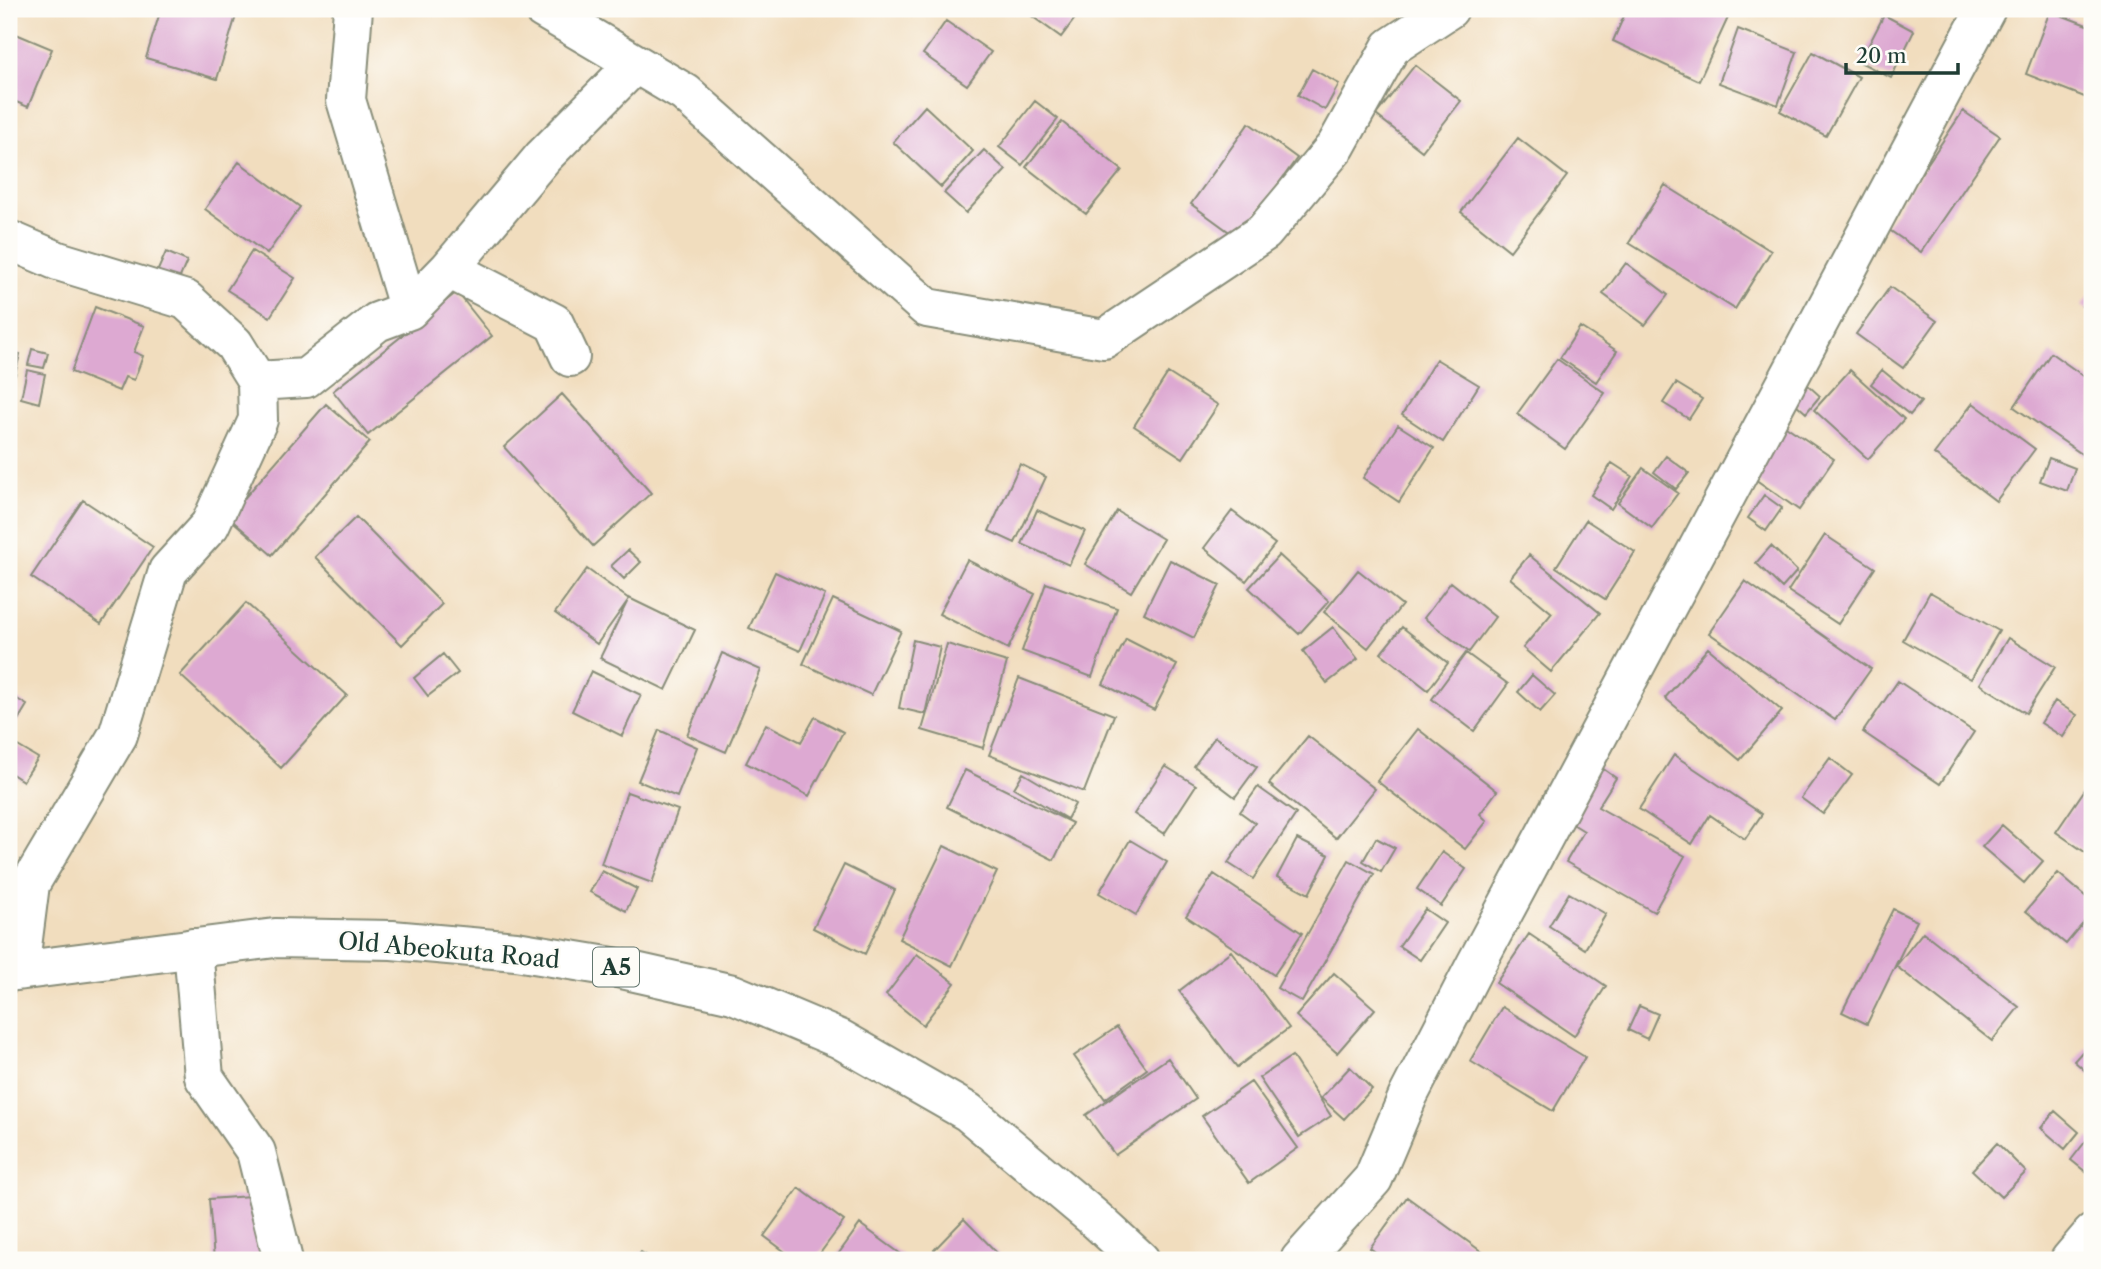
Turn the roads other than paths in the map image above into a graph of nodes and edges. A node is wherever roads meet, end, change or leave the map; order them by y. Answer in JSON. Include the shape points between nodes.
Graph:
{"nodes":[{"id":1,"x":353,"y":9,"type":"edge"},
{"id":2,"x":543,"y":9,"type":"edge"},
{"id":3,"x":1449,"y":9,"type":"edge"},
{"id":4,"x":1986,"y":9,"type":"edge"},
{"id":5,"x":635,"y":64,"type":"junction"},
{"id":6,"x":9,"y":240,"type":"edge"},
{"id":7,"x":449,"y":269,"type":"junction"},
{"id":8,"x":409,"y":310,"type":"junction"},
{"id":9,"x":570,"y":357,"type":"dead end"},
{"id":10,"x":257,"y":381,"type":"junction"},
{"id":11,"x":193,"y":948,"type":"junction"},
{"id":12,"x":14,"y":971,"type":"edge"},
{"id":13,"x":2092,"y":1234,"type":"edge"},
{"id":14,"x":283,"y":1260,"type":"edge"},
{"id":15,"x":1140,"y":1260,"type":"edge"},
{"id":16,"x":1300,"y":1260,"type":"edge"},
{"id":17,"x":2070,"y":1260,"type":"edge"}],
"edges":[{"from":1,"to":8,"type":"main road","via":[[346,100]]},
{"from":2,"to":5,"type":"main road"},
{"from":3,"to":5,"type":"main road","via":[[1391,47],[1336,146],[1264,232],[1104,339],[927,308],[685,93]]},
{"from":4,"to":16,"type":"main road","via":[[1476,964],[1408,1096],[1373,1179]]},
{"from":5,"to":7,"type":"main road","via":[[543,157]]},
{"from":6,"to":10,"type":"main road","via":[[58,261],[186,300],[234,344]]},
{"from":7,"to":8,"type":"main road"},
{"from":7,"to":9,"type":"main road","via":[[554,323]]},
{"from":8,"to":10,"type":"main road","via":[[377,323],[306,379]]},
{"from":10,"to":12,"type":"main road","via":[[258,420],[210,525],[168,571],[118,735],[30,884]]},
{"from":11,"to":12,"type":"main road","name":"Old Abeokuta Road","number":"A5"},
{"from":11,"to":14,"type":"main road","via":[[204,1077],[256,1152]]},
{"from":11,"to":15,"type":"main road","name":"Old Abeokuta Road","number":"A5","via":[[275,938],[392,940],[516,951],[733,994],[840,1039],[968,1112]]},
{"from":13,"to":17,"type":"main road"}]}
